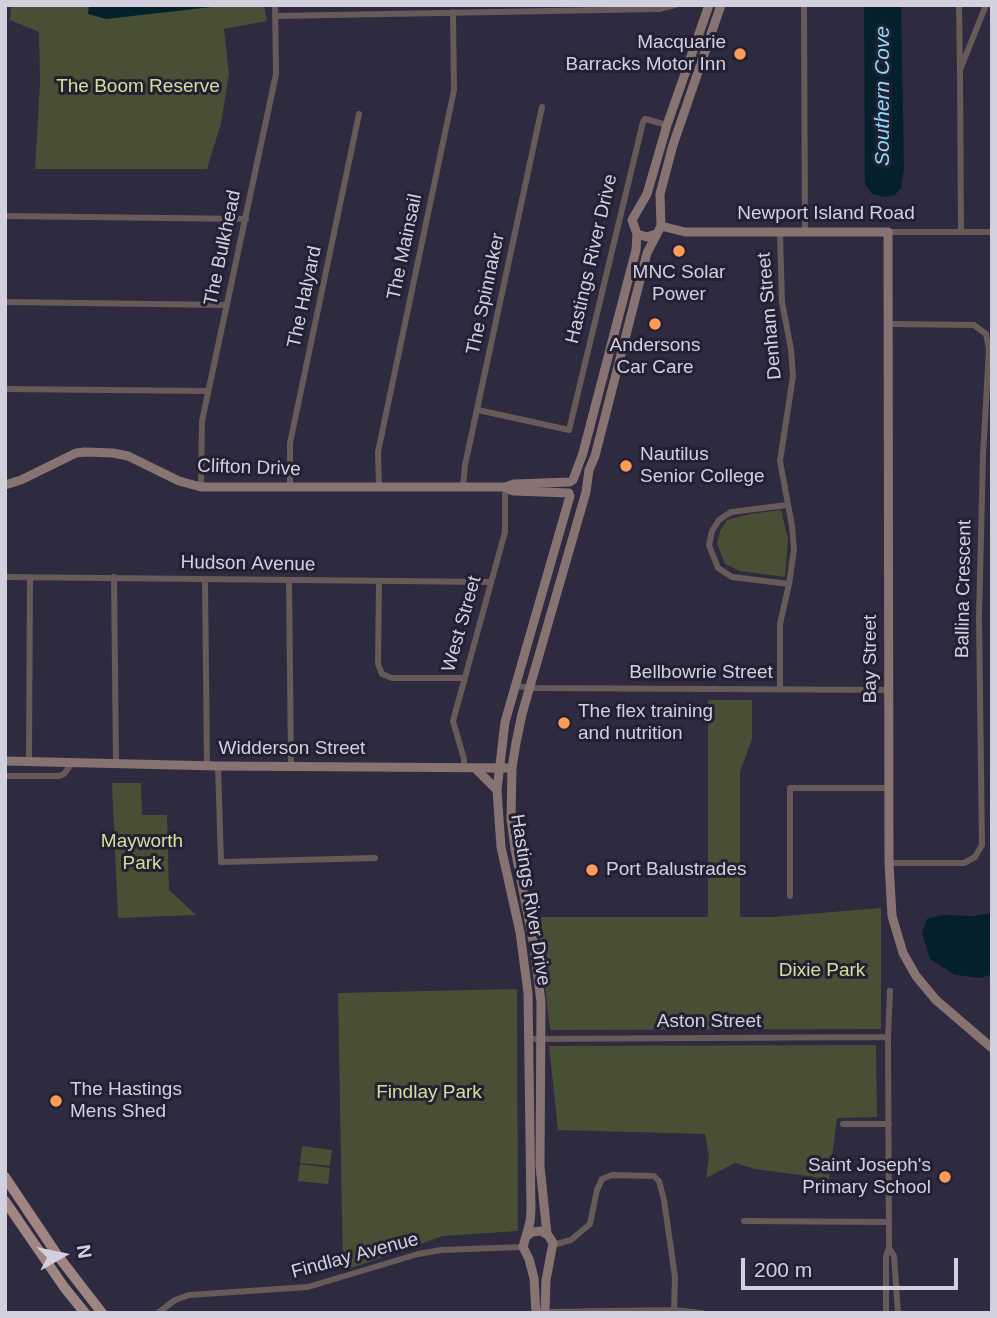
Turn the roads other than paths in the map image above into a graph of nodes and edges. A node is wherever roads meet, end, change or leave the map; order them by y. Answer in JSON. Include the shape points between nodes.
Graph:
{"nodes":[{"id":1,"x":275,"y":5,"type":"edge"},
{"id":2,"x":675,"y":5,"type":"edge"},
{"id":3,"x":709,"y":5,"type":"edge"},
{"id":4,"x":721,"y":5,"type":"edge"},
{"id":5,"x":804,"y":5,"type":"edge"},
{"id":6,"x":959,"y":5,"type":"edge"},
{"id":7,"x":986,"y":5,"type":"edge"},
{"id":8,"x":453,"y":12,"type":"junction"},
{"id":9,"x":276,"y":16,"type":"junction"},
{"id":10,"x":960,"y":70,"type":"junction"},
{"id":11,"x":542,"y":107,"type":"dead end"},
{"id":12,"x":359,"y":114,"type":"dead end"},
{"id":13,"x":667,"y":125,"type":"junction"},
{"id":14,"x":640,"y":209,"type":"junction"},
{"id":15,"x":5,"y":216,"type":"edge"},
{"id":16,"x":246,"y":219,"type":"junction"},
{"id":17,"x":659,"y":225,"type":"junction"},
{"id":18,"x":780,"y":232,"type":"junction"},
{"id":19,"x":805,"y":232,"type":"junction"},
{"id":20,"x":888,"y":232,"type":"junction"},
{"id":21,"x":961,"y":232,"type":"junction"},
{"id":22,"x":992,"y":232,"type":"edge"},
{"id":23,"x":637,"y":234,"type":"junction"},
{"id":24,"x":5,"y":303,"type":"edge"},
{"id":25,"x":227,"y":305,"type":"junction"},
{"id":26,"x":889,"y":324,"type":"junction"},
{"id":27,"x":5,"y":389,"type":"edge"},
{"id":28,"x":208,"y":391,"type":"junction"},
{"id":29,"x":478,"y":410,"type":"junction"},
{"id":30,"x":572,"y":481,"type":"junction"},
{"id":31,"x":5,"y":485,"type":"edge"},
{"id":32,"x":201,"y":486,"type":"junction"},
{"id":33,"x":290,"y":487,"type":"junction"},
{"id":34,"x":379,"y":487,"type":"junction"},
{"id":35,"x":463,"y":487,"type":"junction"},
{"id":36,"x":505,"y":487,"type":"junction"},
{"id":37,"x":585,"y":490,"type":"junction"},
{"id":38,"x":570,"y":495,"type":"junction"},
{"id":39,"x":787,"y":505,"type":"junction"},
{"id":40,"x":5,"y":577,"type":"edge"},
{"id":41,"x":30,"y":577,"type":"junction"},
{"id":42,"x":114,"y":577,"type":"junction"},
{"id":43,"x":205,"y":580,"type":"junction"},
{"id":44,"x":289,"y":580,"type":"junction"},
{"id":45,"x":379,"y":581,"type":"junction"},
{"id":46,"x":491,"y":582,"type":"junction"},
{"id":47,"x":789,"y":584,"type":"junction"},
{"id":48,"x":463,"y":678,"type":"junction"},
{"id":49,"x":515,"y":686,"type":"junction"},
{"id":50,"x":529,"y":688,"type":"junction"},
{"id":51,"x":780,"y":688,"type":"junction"},
{"id":52,"x":888,"y":690,"type":"junction"},
{"id":53,"x":5,"y":761,"type":"edge"},
{"id":54,"x":29,"y":762,"type":"junction"},
{"id":55,"x":72,"y":763,"type":"junction"},
{"id":56,"x":116,"y":763,"type":"junction"},
{"id":57,"x":207,"y":766,"type":"junction"},
{"id":58,"x":218,"y":766,"type":"junction"},
{"id":59,"x":291,"y":766,"type":"junction"},
{"id":60,"x":469,"y":768,"type":"junction"},
{"id":61,"x":499,"y":768,"type":"junction"},
{"id":62,"x":512,"y":768,"type":"junction"},
{"id":63,"x":5,"y":776,"type":"edge"},
{"id":64,"x":889,"y":788,"type":"junction"},
{"id":65,"x":498,"y":790,"type":"junction"},
{"id":66,"x":376,"y":858,"type":"dead end"},
{"id":67,"x":889,"y":863,"type":"junction"},
{"id":68,"x":790,"y":896,"type":"dead end"},
{"id":69,"x":890,"y":990,"type":"dead end"},
{"id":70,"x":888,"y":1037,"type":"junction"},
{"id":71,"x":530,"y":1039,"type":"junction"},
{"id":72,"x":542,"y":1039,"type":"junction"},
{"id":73,"x":992,"y":1048,"type":"edge"},
{"id":74,"x":843,"y":1124,"type":"dead end"},
{"id":75,"x":889,"y":1124,"type":"junction"},
{"id":76,"x":5,"y":1177,"type":"edge"},
{"id":77,"x":5,"y":1201,"type":"edge"},
{"id":78,"x":744,"y":1221,"type":"dead end"},
{"id":79,"x":889,"y":1222,"type":"junction"},
{"id":80,"x":547,"y":1234,"type":"junction"},
{"id":81,"x":527,"y":1236,"type":"junction"},
{"id":82,"x":553,"y":1245,"type":"junction"},
{"id":83,"x":523,"y":1247,"type":"junction"},
{"id":84,"x":889,"y":1248,"type":"junction"},
{"id":85,"x":549,"y":1257,"type":"junction"},
{"id":86,"x":529,"y":1259,"type":"junction"},
{"id":87,"x":674,"y":1310,"type":"junction"},
{"id":88,"x":545,"y":1312,"type":"edge"},
{"id":89,"x":85,"y":1313,"type":"edge"},
{"id":90,"x":102,"y":1313,"type":"edge"},
{"id":91,"x":158,"y":1313,"type":"edge"},
{"id":92,"x":536,"y":1313,"type":"edge"},
{"id":93,"x":702,"y":1313,"type":"edge"},
{"id":94,"x":886,"y":1313,"type":"edge"},
{"id":95,"x":898,"y":1313,"type":"edge"}],
"edges":[{"from":1,"to":9,"type":"street","name":"The Bulkhead"},
{"from":2,"to":8,"type":"street"},
{"from":3,"to":13,"type":"main road","name":"Hastings River Drive"},
{"from":4,"to":17,"type":"main road","name":"Hastings River Drive","via":[[673,145],[660,194]]},
{"from":5,"to":19,"type":"street"},
{"from":6,"to":10,"type":"street"},
{"from":7,"to":10,"type":"street"},
{"from":8,"to":9,"type":"street"},
{"from":8,"to":34,"type":"street","name":"The Mainsail","via":[[454,90],[378,452]]},
{"from":9,"to":16,"type":"street","name":"The Bulkhead","via":[[276,74]]},
{"from":10,"to":21,"type":"street"},
{"from":11,"to":29,"type":"street","name":"The Spinnaker"},
{"from":12,"to":33,"type":"street","name":"The Halyard","via":[[290,443]]},
{"from":13,"to":14,"type":"main road","name":"Hastings River Drive"},
{"from":13,"to":29,"type":"street","name":"Hastings River Drive","via":[[643,122],[569,430]]},
{"from":14,"to":17,"type":"main road","via":[[654,209]]},
{"from":14,"to":23,"type":"main road","via":[[632,220]]},
{"from":15,"to":16,"type":"street"},
{"from":16,"to":25,"type":"street","name":"The Bulkhead"},
{"from":17,"to":18,"type":"main road","name":"Newport Island Road","via":[[685,232]]},
{"from":17,"to":23,"type":"main road","via":[[647,237]]},
{"from":17,"to":37,"type":"main road","name":"Hastings River Drive"},
{"from":18,"to":19,"type":"main road","name":"Newport Island Road"},
{"from":18,"to":39,"type":"street","name":"Denham Street","via":[[782,302],[793,376],[780,461]]},
{"from":19,"to":20,"type":"main road","name":"Newport Island Road"},
{"from":20,"to":21,"type":"street","name":"Newport Island Road"},
{"from":20,"to":26,"type":"main road","name":"Bay Street"},
{"from":21,"to":22,"type":"street","name":"Newport Island Road"},
{"from":23,"to":30,"type":"main road","name":"Hastings River Drive","via":[[583,453]]},
{"from":24,"to":25,"type":"street"},
{"from":25,"to":28,"type":"street","name":"The Bulkhead"},
{"from":26,"to":52,"type":"main road","name":"Bay Street"},
{"from":26,"to":67,"type":"street","name":"Ballina Crescent","via":[[974,325],[986,334],[989,349],[979,617],[982,845],[975,857],[964,863]]},
{"from":27,"to":28,"type":"street"},
{"from":28,"to":32,"type":"street","name":"The Bulkhead","via":[[202,421]]},
{"from":29,"to":35,"type":"street","name":"The Spinnaker"},
{"from":30,"to":36,"type":"main road","name":"Clifton Drive"},
{"from":30,"to":37,"type":"main road","via":[[581,480]]},
{"from":30,"to":38,"type":"main road","name":"Hastings River Drive"},
{"from":31,"to":32,"type":"main road","name":"Clifton Drive","via":[[85,452],[128,456],[179,481]]},
{"from":32,"to":33,"type":"main road","name":"Clifton Drive"},
{"from":33,"to":34,"type":"main road","name":"Clifton Drive"},
{"from":34,"to":35,"type":"main road","name":"Clifton Drive"},
{"from":35,"to":36,"type":"main road","name":"Clifton Drive"},
{"from":36,"to":38,"type":"main road","name":"Clifton Drive"},
{"from":36,"to":46,"type":"street","name":"West Street","via":[[505,531]]},
{"from":37,"to":38,"type":"main road","name":"Clifton Drive","via":[[577,499]]},
{"from":37,"to":50,"type":"main road","name":"Hastings River Drive"},
{"from":38,"to":49,"type":"main road","name":"Hastings River Drive"},
{"from":39,"to":47,"type":"street","name":"Denham Street","via":[[794,550]]},
{"from":39,"to":47,"type":"street","via":[[731,512],[719,520],[709,545],[718,568],[732,577]]},
{"from":40,"to":41,"type":"street","name":"Hudson Avenue"},
{"from":41,"to":42,"type":"street","name":"Hudson Avenue"},
{"from":41,"to":54,"type":"street"},
{"from":42,"to":43,"type":"street","name":"Hudson Avenue"},
{"from":42,"to":56,"type":"street"},
{"from":43,"to":44,"type":"street","name":"Hudson Avenue"},
{"from":43,"to":57,"type":"street"},
{"from":44,"to":45,"type":"street","name":"Hudson Avenue"},
{"from":44,"to":59,"type":"street"},
{"from":45,"to":46,"type":"street","name":"Hudson Avenue"},
{"from":45,"to":48,"type":"street","via":[[382,674],[392,678]]},
{"from":46,"to":48,"type":"street","name":"West Street"},
{"from":47,"to":51,"type":"street","name":"Denham Street","via":[[780,624]]},
{"from":48,"to":60,"type":"street","name":"West Street","via":[[453,721]]},
{"from":49,"to":50,"type":"street","name":"Bellbowrie Street"},
{"from":49,"to":61,"type":"main road","name":"Hastings River Drive"},
{"from":50,"to":51,"type":"street","name":"Bellbowrie Street"},
{"from":50,"to":62,"type":"main road","name":"Hastings River Drive"},
{"from":51,"to":52,"type":"street","name":"Bellbowrie Street"},
{"from":52,"to":64,"type":"main road","name":"Bay Street"},
{"from":53,"to":54,"type":"main road","name":"Widderson Street"},
{"from":54,"to":55,"type":"main road","name":"Widderson Street"},
{"from":55,"to":56,"type":"main road","name":"Widderson Street"},
{"from":55,"to":63,"type":"street","name":"Widderson Street","via":[[59,776]]},
{"from":56,"to":57,"type":"main road","name":"Widderson Street"},
{"from":57,"to":58,"type":"main road","name":"Widderson Street"},
{"from":58,"to":59,"type":"main road","name":"Widderson Street"},
{"from":58,"to":66,"type":"street","via":[[221,862]]},
{"from":59,"to":60,"type":"main road","name":"Widderson Street"},
{"from":60,"to":61,"type":"main road","name":"Widderson Street"},
{"from":60,"to":65,"type":"main road"},
{"from":61,"to":62,"type":"main road","name":"Widderson Street"},
{"from":61,"to":65,"type":"main road","name":"Hastings River Drive"},
{"from":62,"to":72,"type":"main road","name":"Hastings River Drive","via":[[514,849],[534,946]]},
{"from":64,"to":67,"type":"main road","name":"Bay Street"},
{"from":64,"to":68,"type":"street","via":[[790,788]]},
{"from":65,"to":71,"type":"main road","name":"Hastings River Drive","via":[[501,847],[525,965]]},
{"from":67,"to":73,"type":"main road","name":"Bay Street","via":[[894,926],[908,965],[936,1000]]},
{"from":69,"to":70,"type":"street"},
{"from":70,"to":72,"type":"street","name":"Aston Street"},
{"from":70,"to":75,"type":"street"},
{"from":71,"to":72,"type":"street","name":"Aston Street"},
{"from":71,"to":81,"type":"main road","name":"Hastings River Drive","via":[[531,1210]]},
{"from":72,"to":80,"type":"main road","name":"Hastings River Drive","via":[[540,1166]]},
{"from":74,"to":75,"type":"street"},
{"from":75,"to":79,"type":"street"},
{"from":76,"to":90,"type":"main road"},
{"from":77,"to":89,"type":"main road"},
{"from":78,"to":79,"type":"street"},
{"from":79,"to":84,"type":"street"},
{"from":80,"to":81,"type":"main road","via":[[538,1231]]},
{"from":80,"to":82,"type":"main road"},
{"from":81,"to":83,"type":"main road"},
{"from":82,"to":85,"type":"main road"},
{"from":82,"to":87,"type":"street","via":[[571,1240],[590,1224],[602,1179],[612,1174],[654,1177],[664,1200]]},
{"from":83,"to":86,"type":"main road"},
{"from":83,"to":91,"type":"street","name":"Findlay Avenue","via":[[429,1252],[300,1288],[189,1295]]},
{"from":84,"to":94,"type":"street"},
{"from":84,"to":95,"type":"street","via":[[894,1256]]},
{"from":85,"to":86,"type":"main road","via":[[539,1262]]},
{"from":85,"to":88,"type":"main road"},
{"from":86,"to":92,"type":"main road"},
{"from":87,"to":88,"type":"street"},
{"from":87,"to":93,"type":"street"}]}
